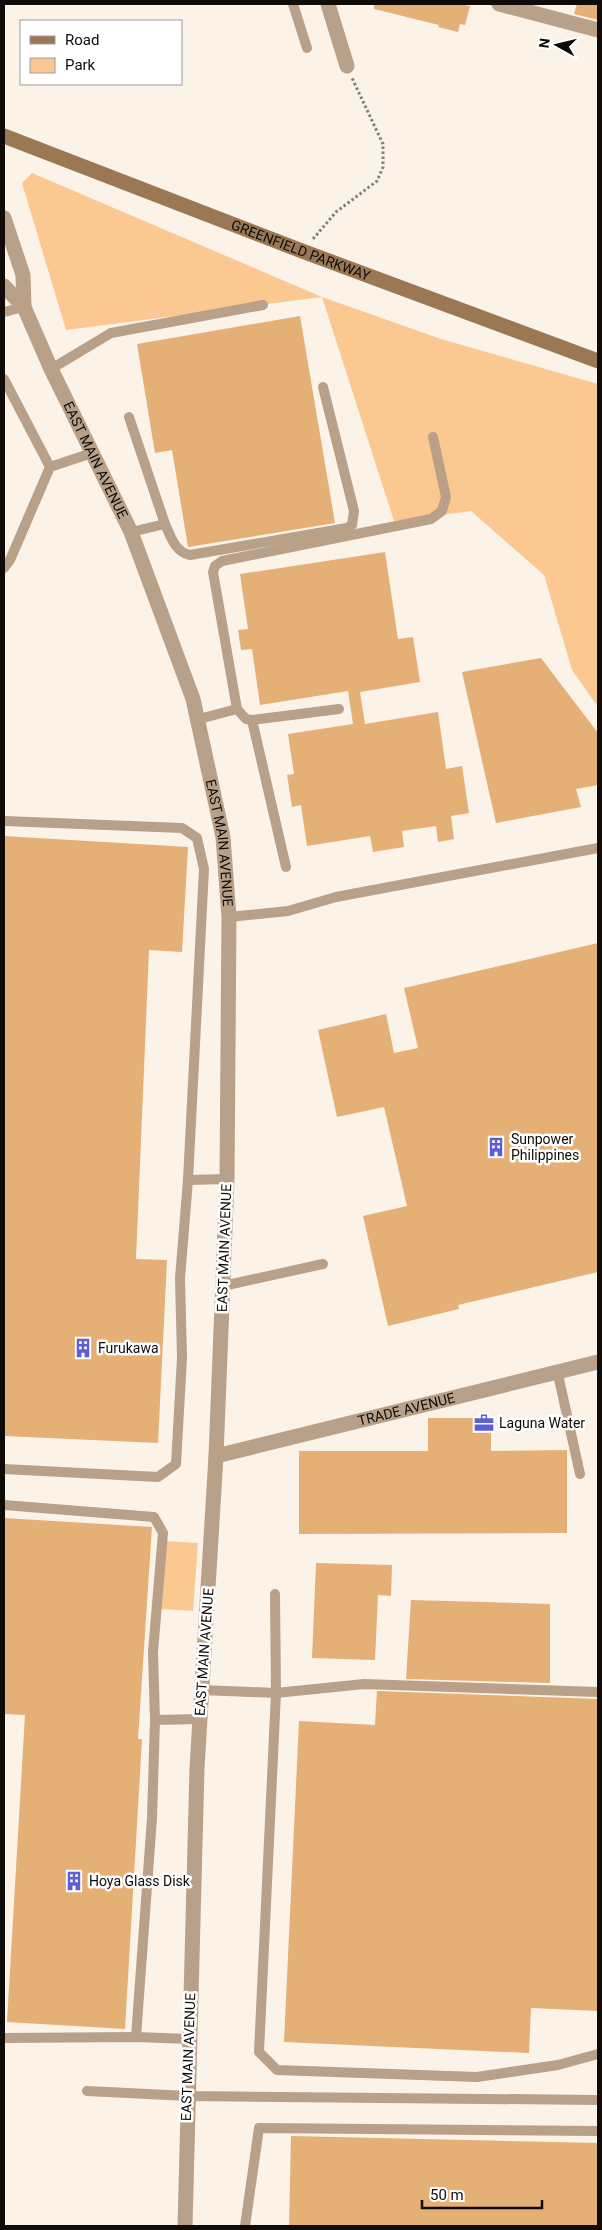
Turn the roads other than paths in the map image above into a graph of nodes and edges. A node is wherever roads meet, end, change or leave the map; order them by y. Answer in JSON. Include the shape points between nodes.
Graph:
{"nodes":[{"id":1,"x":293,"y":4,"type":"edge"},
{"id":2,"x":328,"y":4,"type":"edge"},
{"id":3,"x":499,"y":4,"type":"edge"},
{"id":4,"x":598,"y":30,"type":"edge"},
{"id":5,"x":307,"y":48,"type":"dead end"},
{"id":6,"x":347,"y":66,"type":"road end"},
{"id":7,"x":4,"y":136,"type":"edge"},
{"id":8,"x":4,"y":218,"type":"edge"},
{"id":9,"x":4,"y":286,"type":"edge"},
{"id":10,"x":263,"y":305,"type":"dead end"},
{"id":11,"x":24,"y":307,"type":"junction"},
{"id":12,"x":4,"y":312,"type":"edge"},
{"id":13,"x":598,"y":361,"type":"edge"},
{"id":14,"x":50,"y":369,"type":"junction"},
{"id":15,"x":4,"y":379,"type":"edge"},
{"id":16,"x":323,"y":387,"type":"dead end"},
{"id":17,"x":129,"y":417,"type":"dead end"},
{"id":18,"x":433,"y":437,"type":"dead end"},
{"id":19,"x":92,"y":453,"type":"junction"},
{"id":20,"x":50,"y":468,"type":"junction"},
{"id":21,"x":165,"y":524,"type":"junction"},
{"id":22,"x":131,"y":532,"type":"junction"},
{"id":23,"x":4,"y":568,"type":"edge"},
{"id":24,"x":237,"y":709,"type":"junction"},
{"id":25,"x":339,"y":709,"type":"dead end"},
{"id":26,"x":199,"y":719,"type":"junction"},
{"id":27,"x":252,"y":720,"type":"junction"},
{"id":28,"x":4,"y":821,"type":"edge"},
{"id":29,"x":598,"y":848,"type":"edge"},
{"id":30,"x":286,"y":867,"type":"dead end"},
{"id":31,"x":230,"y":917,"type":"junction"},
{"id":32,"x":227,"y":1179,"type":"junction"},
{"id":33,"x":188,"y":1180,"type":"junction"},
{"id":34,"x":323,"y":1264,"type":"dead end"},
{"id":35,"x":222,"y":1286,"type":"junction"},
{"id":36,"x":598,"y":1362,"type":"edge"},
{"id":37,"x":557,"y":1370,"type":"junction"},
{"id":38,"x":216,"y":1456,"type":"junction"},
{"id":39,"x":4,"y":1469,"type":"edge"},
{"id":40,"x":580,"y":1474,"type":"dead end"},
{"id":41,"x":4,"y":1505,"type":"edge"},
{"id":42,"x":275,"y":1594,"type":"dead end"},
{"id":43,"x":202,"y":1690,"type":"junction"},
{"id":44,"x":598,"y":1692,"type":"edge"},
{"id":45,"x":276,"y":1693,"type":"junction"},
{"id":46,"x":200,"y":1719,"type":"junction"},
{"id":47,"x":155,"y":1720,"type":"junction"},
{"id":48,"x":136,"y":2037,"type":"junction"},
{"id":49,"x":4,"y":2038,"type":"edge"},
{"id":50,"x":189,"y":2040,"type":"junction"},
{"id":51,"x":598,"y":2054,"type":"edge"},
{"id":52,"x":87,"y":2091,"type":"dead end"},
{"id":53,"x":187,"y":2096,"type":"junction"},
{"id":54,"x":598,"y":2100,"type":"edge"},
{"id":55,"x":598,"y":2131,"type":"edge"},
{"id":56,"x":185,"y":2226,"type":"edge"},
{"id":57,"x":245,"y":2226,"type":"edge"}],
"edges":[{"from":1,"to":5,"type":"lane"},
{"from":2,"to":6,"type":"street"},
{"from":3,"to":4,"type":"street"},
{"from":7,"to":13,"type":"main road","name":"GREENFIELD PARKWAY"},
{"from":8,"to":11,"type":"street","name":"EAST MAIN AVENUE","via":[[23,275]]},
{"from":9,"to":11,"type":"street","name":"EAST MAIN AVENUE"},
{"from":10,"to":14,"type":"lane","via":[[110,333]]},
{"from":11,"to":12,"type":"lane"},
{"from":11,"to":14,"type":"street","name":"EAST MAIN AVENUE"},
{"from":14,"to":19,"type":"street","name":"EAST MAIN AVENUE"},
{"from":15,"to":20,"type":"lane"},
{"from":16,"to":21,"type":"lane","via":[[354,511],[352,525],[190,555],[182,554],[177,548]]},
{"from":17,"to":21,"type":"lane"},
{"from":18,"to":24,"type":"lane","via":[[446,497],[442,511],[431,519],[215,566]]},
{"from":19,"to":20,"type":"lane"},
{"from":19,"to":22,"type":"street","name":"EAST MAIN AVENUE"},
{"from":20,"to":23,"type":"lane"},
{"from":21,"to":22,"type":"lane"},
{"from":22,"to":26,"type":"street","name":"EAST MAIN AVENUE"},
{"from":24,"to":26,"type":"lane"},
{"from":24,"to":27,"type":"lane","via":[[246,719]]},
{"from":25,"to":27,"type":"lane"},
{"from":26,"to":31,"type":"street","name":"EAST MAIN AVENUE","via":[[223,837]]},
{"from":27,"to":30,"type":"lane"},
{"from":28,"to":33,"type":"lane","via":[[182,828],[197,838],[204,869]]},
{"from":29,"to":31,"type":"lane","via":[[336,897],[288,911]]},
{"from":31,"to":32,"type":"street","name":"EAST MAIN AVENUE"},
{"from":32,"to":33,"type":"lane"},
{"from":32,"to":35,"type":"street","name":"EAST MAIN AVENUE"},
{"from":33,"to":39,"type":"lane","via":[[180,1278],[182,1358],[176,1464],[158,1477]]},
{"from":34,"to":35,"type":"lane"},
{"from":35,"to":38,"type":"street","name":"EAST MAIN AVENUE"},
{"from":36,"to":37,"type":"street","name":"TRADE AVENUE"},
{"from":37,"to":38,"type":"street","name":"TRADE AVENUE"},
{"from":37,"to":40,"type":"lane"},
{"from":38,"to":43,"type":"street","name":"EAST MAIN AVENUE"},
{"from":41,"to":47,"type":"lane","via":[[154,1517],[163,1533],[153,1652]]},
{"from":42,"to":45,"type":"lane"},
{"from":43,"to":45,"type":"lane"},
{"from":43,"to":46,"type":"street","name":"EAST MAIN AVENUE"},
{"from":44,"to":45,"type":"lane","via":[[364,1684]]},
{"from":45,"to":51,"type":"lane","via":[[259,2052],[276,2070],[477,2076],[558,2065]]},
{"from":46,"to":47,"type":"lane"},
{"from":46,"to":50,"type":"street","name":"EAST MAIN AVENUE"},
{"from":47,"to":48,"type":"lane","via":[[152,1818]]},
{"from":48,"to":49,"type":"lane"},
{"from":48,"to":50,"type":"lane"},
{"from":50,"to":53,"type":"street","name":"EAST MAIN AVENUE"},
{"from":52,"to":53,"type":"lane"},
{"from":53,"to":54,"type":"lane"},
{"from":53,"to":56,"type":"street","name":"EAST MAIN AVENUE"},
{"from":55,"to":57,"type":"lane","via":[[259,2128]]}]}
